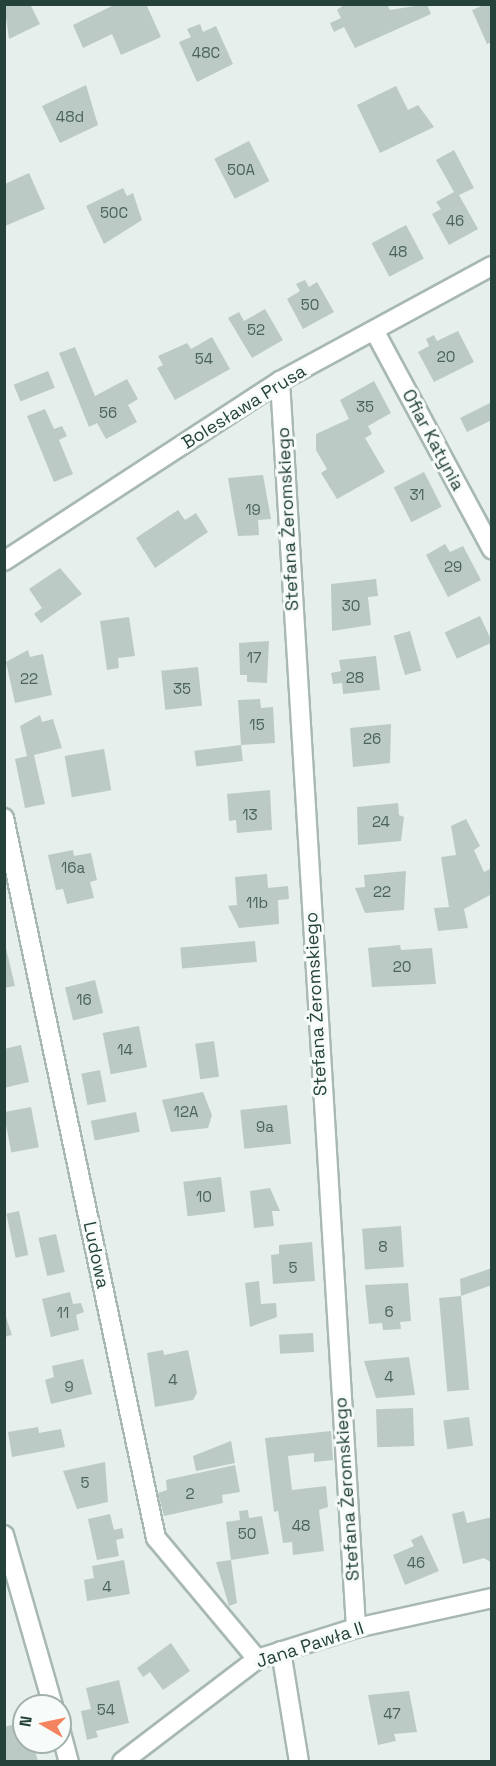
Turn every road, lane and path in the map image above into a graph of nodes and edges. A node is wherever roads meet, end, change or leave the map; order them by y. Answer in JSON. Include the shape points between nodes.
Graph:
{"nodes":[{"id":1,"x":492,"y":266,"type":"edge"},
{"id":2,"x":375,"y":332,"type":"junction"},
{"id":3,"x":280,"y":381,"type":"junction"},
{"id":4,"x":492,"y":549,"type":"edge"},
{"id":5,"x":4,"y":561,"type":"edge"},
{"id":6,"x":4,"y":818,"type":"edge"},
{"id":7,"x":4,"y":1535,"type":"edge"},
{"id":8,"x":492,"y":1598,"type":"edge"},
{"id":9,"x":356,"y":1628,"type":"junction"},
{"id":10,"x":281,"y":1652,"type":"junction"},
{"id":11,"x":257,"y":1659,"type":"junction"},
{"id":12,"x":50,"y":1694,"type":"edge"},
{"id":13,"x":122,"y":1761,"type":"edge"},
{"id":14,"x":299,"y":1761,"type":"edge"}],
"edges":[{"from":1,"to":2,"type":"street","name":"Bolesława Prusa"},
{"from":2,"to":3,"type":"street","name":"Bolesława Prusa"},
{"from":2,"to":4,"type":"street","name":"Ofiar Katynia"},
{"from":3,"to":5,"type":"street","name":"Bolesława Prusa"},
{"from":3,"to":9,"type":"street","name":"Stefana Żeromskiego"},
{"from":6,"to":11,"type":"street","name":"Ludowa","via":[[156,1539]]},
{"from":7,"to":12,"type":"street"},
{"from":8,"to":9,"type":"street","name":"Jana Pawła II"},
{"from":9,"to":10,"type":"street","name":"Jana Pawła II"},
{"from":10,"to":11,"type":"street","name":"Jana Pawła II"},
{"from":10,"to":14,"type":"street"},
{"from":11,"to":13,"type":"street","name":"Jana Pawła II"}]}
